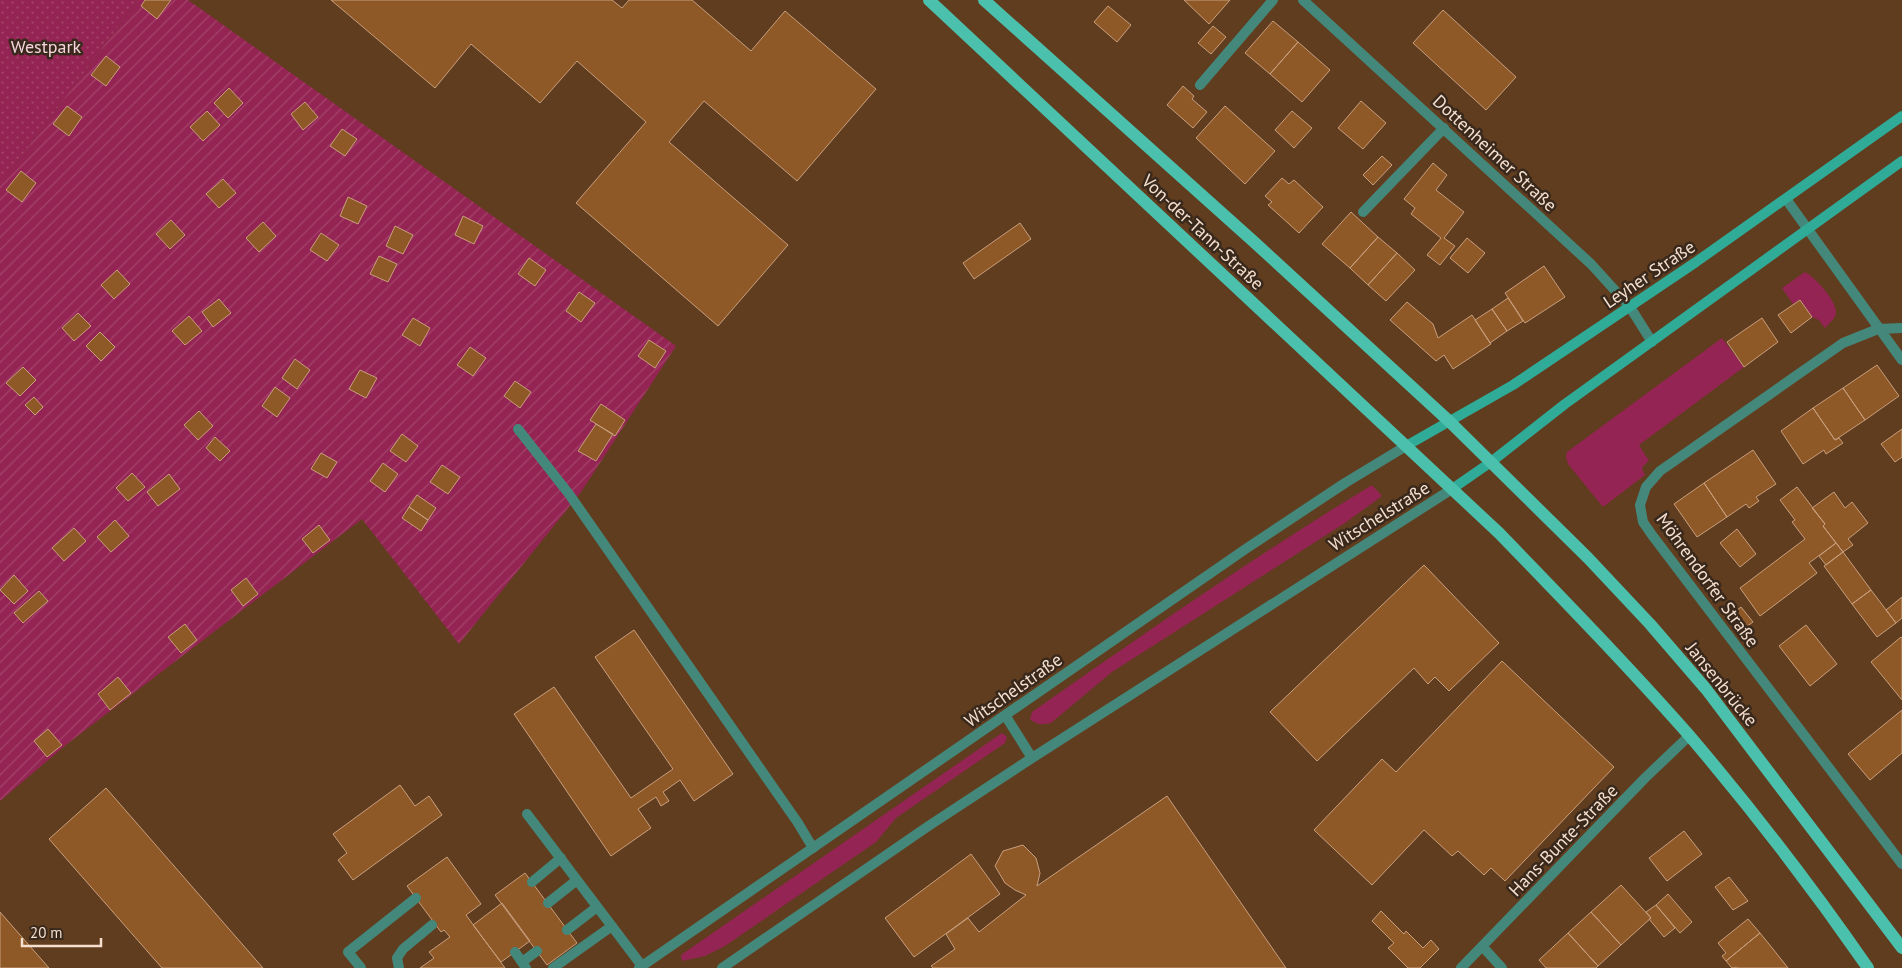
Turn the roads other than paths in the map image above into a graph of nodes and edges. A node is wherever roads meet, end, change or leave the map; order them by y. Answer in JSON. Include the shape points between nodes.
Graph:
{"nodes":[{"id":1,"x":929,"y":0,"type":"edge"},
{"id":2,"x":984,"y":0,"type":"edge"},
{"id":3,"x":1273,"y":0,"type":"edge"},
{"id":4,"x":1303,"y":0,"type":"edge"},
{"id":5,"x":1200,"y":85,"type":"dead end"},
{"id":6,"x":1902,"y":116,"type":"edge"},
{"id":7,"x":1444,"y":128,"type":"junction"},
{"id":8,"x":1902,"y":161,"type":"edge"},
{"id":9,"x":1786,"y":199,"type":"junction"},
{"id":10,"x":1363,"y":212,"type":"dead end"},
{"id":11,"x":1808,"y":230,"type":"junction"},
{"id":12,"x":1630,"y":307,"type":"junction"},
{"id":13,"x":1902,"y":328,"type":"edge"},
{"id":14,"x":1878,"y":329,"type":"junction"},
{"id":15,"x":1652,"y":342,"type":"junction"},
{"id":16,"x":1902,"y":360,"type":"edge"},
{"id":17,"x":1450,"y":422,"type":"junction"},
{"id":18,"x":518,"y":429,"type":"dead end"},
{"id":19,"x":1406,"y":446,"type":"junction"},
{"id":20,"x":1491,"y":462,"type":"junction"},
{"id":21,"x":1452,"y":489,"type":"junction"},
{"id":22,"x":1005,"y":715,"type":"junction"},
{"id":23,"x":1689,"y":736,"type":"junction"},
{"id":24,"x":1032,"y":758,"type":"junction"},
{"id":25,"x":527,"y":814,"type":"dead end"},
{"id":26,"x":813,"y":848,"type":"junction"},
{"id":27,"x":561,"y":858,"type":"junction"},
{"id":28,"x":1902,"y":864,"type":"edge"},
{"id":29,"x":577,"y":880,"type":"junction"},
{"id":30,"x":532,"y":882,"type":"dead end"},
{"id":31,"x":416,"y":898,"type":"dead end"},
{"id":32,"x":548,"y":903,"type":"dead end"},
{"id":33,"x":598,"y":907,"type":"junction"},
{"id":34,"x":432,"y":925,"type":"dead end"},
{"id":35,"x":612,"y":926,"type":"junction"},
{"id":36,"x":567,"y":930,"type":"dead end"},
{"id":37,"x":1483,"y":946,"type":"junction"},
{"id":38,"x":1902,"y":948,"type":"edge"},
{"id":39,"x":537,"y":951,"type":"dead end"},
{"id":40,"x":515,"y":952,"type":"dead end"},
{"id":41,"x":524,"y":965,"type":"edge"},
{"id":42,"x":641,"y":967,"type":"edge"},
{"id":43,"x":361,"y":968,"type":"edge"},
{"id":44,"x":399,"y":968,"type":"edge"},
{"id":45,"x":553,"y":968,"type":"edge"},
{"id":46,"x":722,"y":968,"type":"edge"},
{"id":47,"x":1461,"y":968,"type":"edge"},
{"id":48,"x":1502,"y":968,"type":"edge"},
{"id":49,"x":1868,"y":968,"type":"edge"}],
"edges":[{"from":1,"to":19,"type":"main road","name":"Von-der-Tann-Straße"},
{"from":2,"to":17,"type":"main road","name":"Von-der-Tann-Straße"},
{"from":3,"to":5,"type":"street"},
{"from":4,"to":7,"type":"street","name":"Dottenheimer Straße"},
{"from":6,"to":9,"type":"main road","name":"Leyher Straße"},
{"from":7,"to":10,"type":"street"},
{"from":7,"to":12,"type":"street","name":"Dottenheimer Straße","via":[[1591,264]]},
{"from":8,"to":11,"type":"main road"},
{"from":9,"to":11,"type":"street"},
{"from":9,"to":12,"type":"main road","name":"Leyher Straße"},
{"from":11,"to":14,"type":"street"},
{"from":11,"to":15,"type":"main road"},
{"from":12,"to":15,"type":"street","name":"Dottenheimer Straße"},
{"from":12,"to":17,"type":"main road","name":"Leyher Straße","via":[[1513,385]]},
{"from":13,"to":14,"type":"street","name":"Möhrendorfer Straße"},
{"from":14,"to":16,"type":"street"},
{"from":14,"to":28,"type":"street","name":"Möhrendorfer Straße","via":[[1843,343],[1660,471],[1646,487],[1640,505],[1642,522],[1652,536]]},
{"from":15,"to":20,"type":"main road"},
{"from":17,"to":19,"type":"main road","name":"Leyher Straße"},
{"from":17,"to":20,"type":"main road","name":"Von-der-Tann-Straße"},
{"from":18,"to":26,"type":"street","via":[[569,494]]},
{"from":19,"to":21,"type":"main road","name":"Von-der-Tann-Straße"},
{"from":19,"to":22,"type":"street","name":"Witschelstraße","via":[[1310,505]]},
{"from":20,"to":21,"type":"main road"},
{"from":20,"to":38,"type":"main road","name":"Jansenbrücke","via":[[1588,558],[1678,655]]},
{"from":21,"to":23,"type":"main road","via":[[1563,597]]},
{"from":21,"to":24,"type":"street","name":"Witschelstraße"},
{"from":22,"to":24,"type":"street"},
{"from":22,"to":26,"type":"street","name":"Witschelstraße"},
{"from":23,"to":37,"type":"street","name":"Hans-Bunte-Straße"},
{"from":23,"to":49,"type":"main road","via":[[1798,870]]},
{"from":24,"to":46,"type":"street","name":"Witschelstraße"},
{"from":25,"to":27,"type":"street"},
{"from":26,"to":42,"type":"street","name":"Witschelstraße"},
{"from":27,"to":29,"type":"street"},
{"from":27,"to":30,"type":"street"},
{"from":29,"to":32,"type":"street"},
{"from":29,"to":33,"type":"street"},
{"from":31,"to":43,"type":"street","via":[[348,952]]},
{"from":33,"to":35,"type":"street"},
{"from":33,"to":36,"type":"street"},
{"from":34,"to":44,"type":"street","via":[[403,949],[397,958]]},
{"from":35,"to":42,"type":"street"},
{"from":35,"to":45,"type":"street"},
{"from":37,"to":47,"type":"street","name":"Hans-Bunte-Straße"},
{"from":37,"to":48,"type":"street"},
{"from":39,"to":41,"type":"street"},
{"from":40,"to":41,"type":"street"}]}
